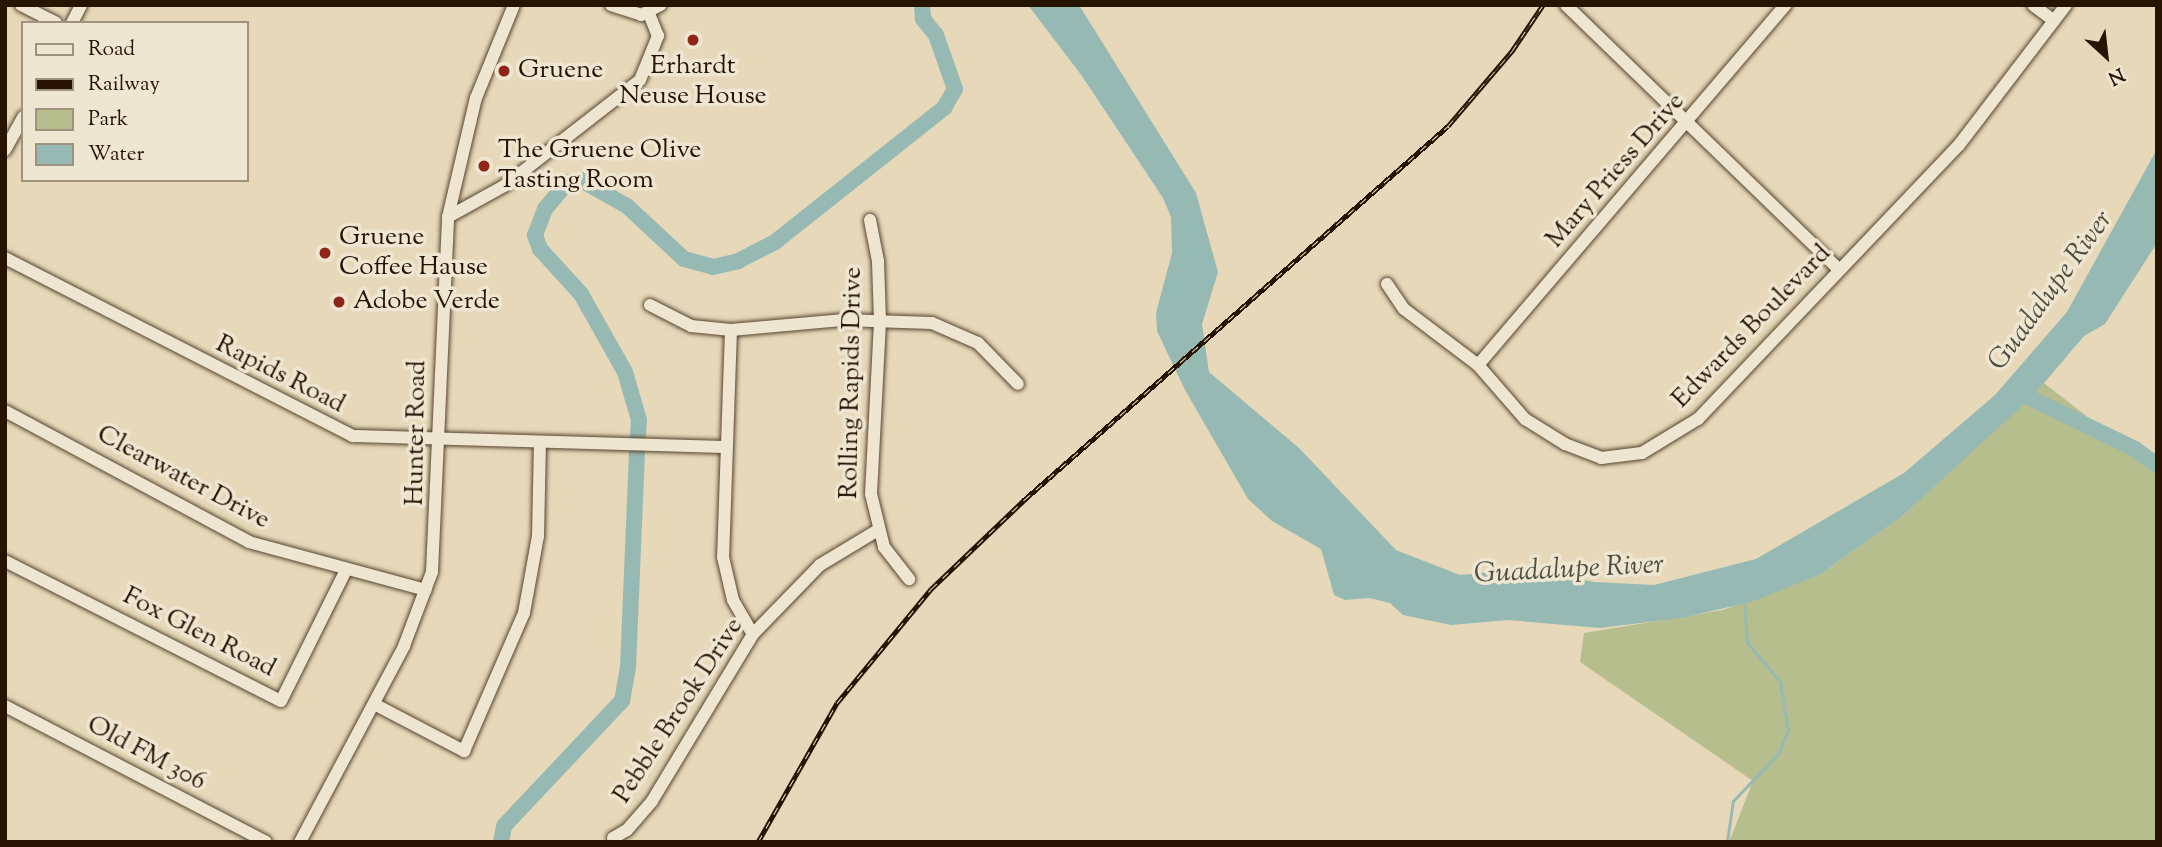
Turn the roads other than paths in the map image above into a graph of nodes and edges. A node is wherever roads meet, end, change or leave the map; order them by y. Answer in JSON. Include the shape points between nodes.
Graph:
{"nodes":[{"id":1,"x":21,"y":5,"type":"edge"},
{"id":2,"x":81,"y":5,"type":"edge"},
{"id":3,"x":514,"y":5,"type":"edge"},
{"id":4,"x":611,"y":5,"type":"edge"},
{"id":5,"x":661,"y":5,"type":"edge"},
{"id":6,"x":1566,"y":5,"type":"edge"},
{"id":7,"x":1786,"y":5,"type":"edge"},
{"id":8,"x":2033,"y":5,"type":"edge"},
{"id":9,"x":2066,"y":5,"type":"edge"},
{"id":10,"x":649,"y":14,"type":"junction"},
{"id":11,"x":52,"y":21,"type":"edge"},
{"id":12,"x":73,"y":21,"type":"edge"},
{"id":13,"x":2054,"y":21,"type":"junction"},
{"id":14,"x":21,"y":121,"type":"edge"},
{"id":15,"x":1687,"y":124,"type":"junction"},
{"id":16,"x":5,"y":150,"type":"edge"},
{"id":17,"x":448,"y":217,"type":"junction"},
{"id":18,"x":870,"y":220,"type":"dead end"},
{"id":19,"x":5,"y":258,"type":"edge"},
{"id":20,"x":1839,"y":270,"type":"junction"},
{"id":21,"x":1387,"y":284,"type":"dead end"},
{"id":22,"x":650,"y":305,"type":"dead end"},
{"id":23,"x":880,"y":322,"type":"junction"},
{"id":24,"x":731,"y":330,"type":"junction"},
{"id":25,"x":1478,"y":365,"type":"junction"},
{"id":26,"x":1018,"y":384,"type":"dead end"},
{"id":27,"x":5,"y":411,"type":"edge"},
{"id":28,"x":440,"y":438,"type":"junction"},
{"id":29,"x":540,"y":442,"type":"junction"},
{"id":30,"x":726,"y":447,"type":"junction"},
{"id":31,"x":878,"y":530,"type":"junction"},
{"id":32,"x":5,"y":561,"type":"edge"},
{"id":33,"x":345,"y":572,"type":"junction"},
{"id":34,"x":909,"y":579,"type":"dead end"},
{"id":35,"x":426,"y":590,"type":"junction"},
{"id":36,"x":753,"y":634,"type":"junction"},
{"id":37,"x":374,"y":704,"type":"junction"},
{"id":38,"x":5,"y":706,"type":"edge"},
{"id":39,"x":613,"y":838,"type":"dead end"},
{"id":40,"x":266,"y":842,"type":"edge"},
{"id":41,"x":300,"y":842,"type":"edge"}],
"edges":[{"from":1,"to":11,"type":"street"},
{"from":2,"to":12,"type":"street"},
{"from":3,"to":17,"type":"street","name":"Hunter Road","via":[[476,98]]},
{"from":4,"to":10,"type":"street","via":[[629,13]]},
{"from":5,"to":10,"type":"street"},
{"from":6,"to":15,"type":"street"},
{"from":7,"to":15,"type":"street","name":"Mary Priess Drive"},
{"from":8,"to":13,"type":"street"},
{"from":9,"to":13,"type":"street","name":"Edwards Boulevard"},
{"from":10,"to":17,"type":"street","via":[[658,36],[640,80],[504,186]]},
{"from":13,"to":20,"type":"street","name":"Edwards Boulevard","via":[[1974,128]]},
{"from":14,"to":16,"type":"street"},
{"from":15,"to":20,"type":"street"},
{"from":15,"to":25,"type":"street","name":"Mary Priess Drive"},
{"from":17,"to":28,"type":"street","name":"Hunter Road"},
{"from":18,"to":23,"type":"street","name":"Rolling Rapids Drive","via":[[878,261]]},
{"from":19,"to":28,"type":"street","name":"Rapids Road","via":[[342,432]]},
{"from":20,"to":25,"type":"street","name":"Edwards Boulevard","via":[[1698,419],[1658,447],[1630,457],[1601,458],[1565,444],[1515,412]]},
{"from":21,"to":25,"type":"street","name":"Edwards Boulevard","via":[[1404,309]]},
{"from":22,"to":24,"type":"street","via":[[691,326]]},
{"from":23,"to":24,"type":"street","via":[[842,320]]},
{"from":23,"to":26,"type":"street","via":[[932,323],[964,335]]},
{"from":23,"to":31,"type":"street","name":"Rolling Rapids Drive","via":[[871,494]]},
{"from":24,"to":30,"type":"street"},
{"from":27,"to":33,"type":"street","name":"Clearwater Drive","via":[[249,542]]},
{"from":28,"to":29,"type":"street","name":"Rapids Road"},
{"from":28,"to":35,"type":"street","name":"Hunter Road","via":[[436,541]]},
{"from":29,"to":30,"type":"street","name":"Rapids Road"},
{"from":29,"to":37,"type":"street","via":[[538,536],[524,614],[464,751]]},
{"from":30,"to":36,"type":"street","via":[[724,573]]},
{"from":31,"to":34,"type":"street","name":"Rolling Rapids Drive","via":[[894,564]]},
{"from":31,"to":36,"type":"street","name":"Pebble Brook Drive","via":[[827,559]]},
{"from":32,"to":33,"type":"street","name":"Fox Glen Road","via":[[281,701]]},
{"from":33,"to":35,"type":"street","name":"Clearwater Drive"},
{"from":35,"to":37,"type":"street","name":"Hunter Road"},
{"from":36,"to":39,"type":"street","name":"Pebble Brook Drive","via":[[652,801],[627,830]]},
{"from":37,"to":41,"type":"street","name":"Hunter Road"},
{"from":38,"to":40,"type":"street","name":"Old FM 306"}]}
